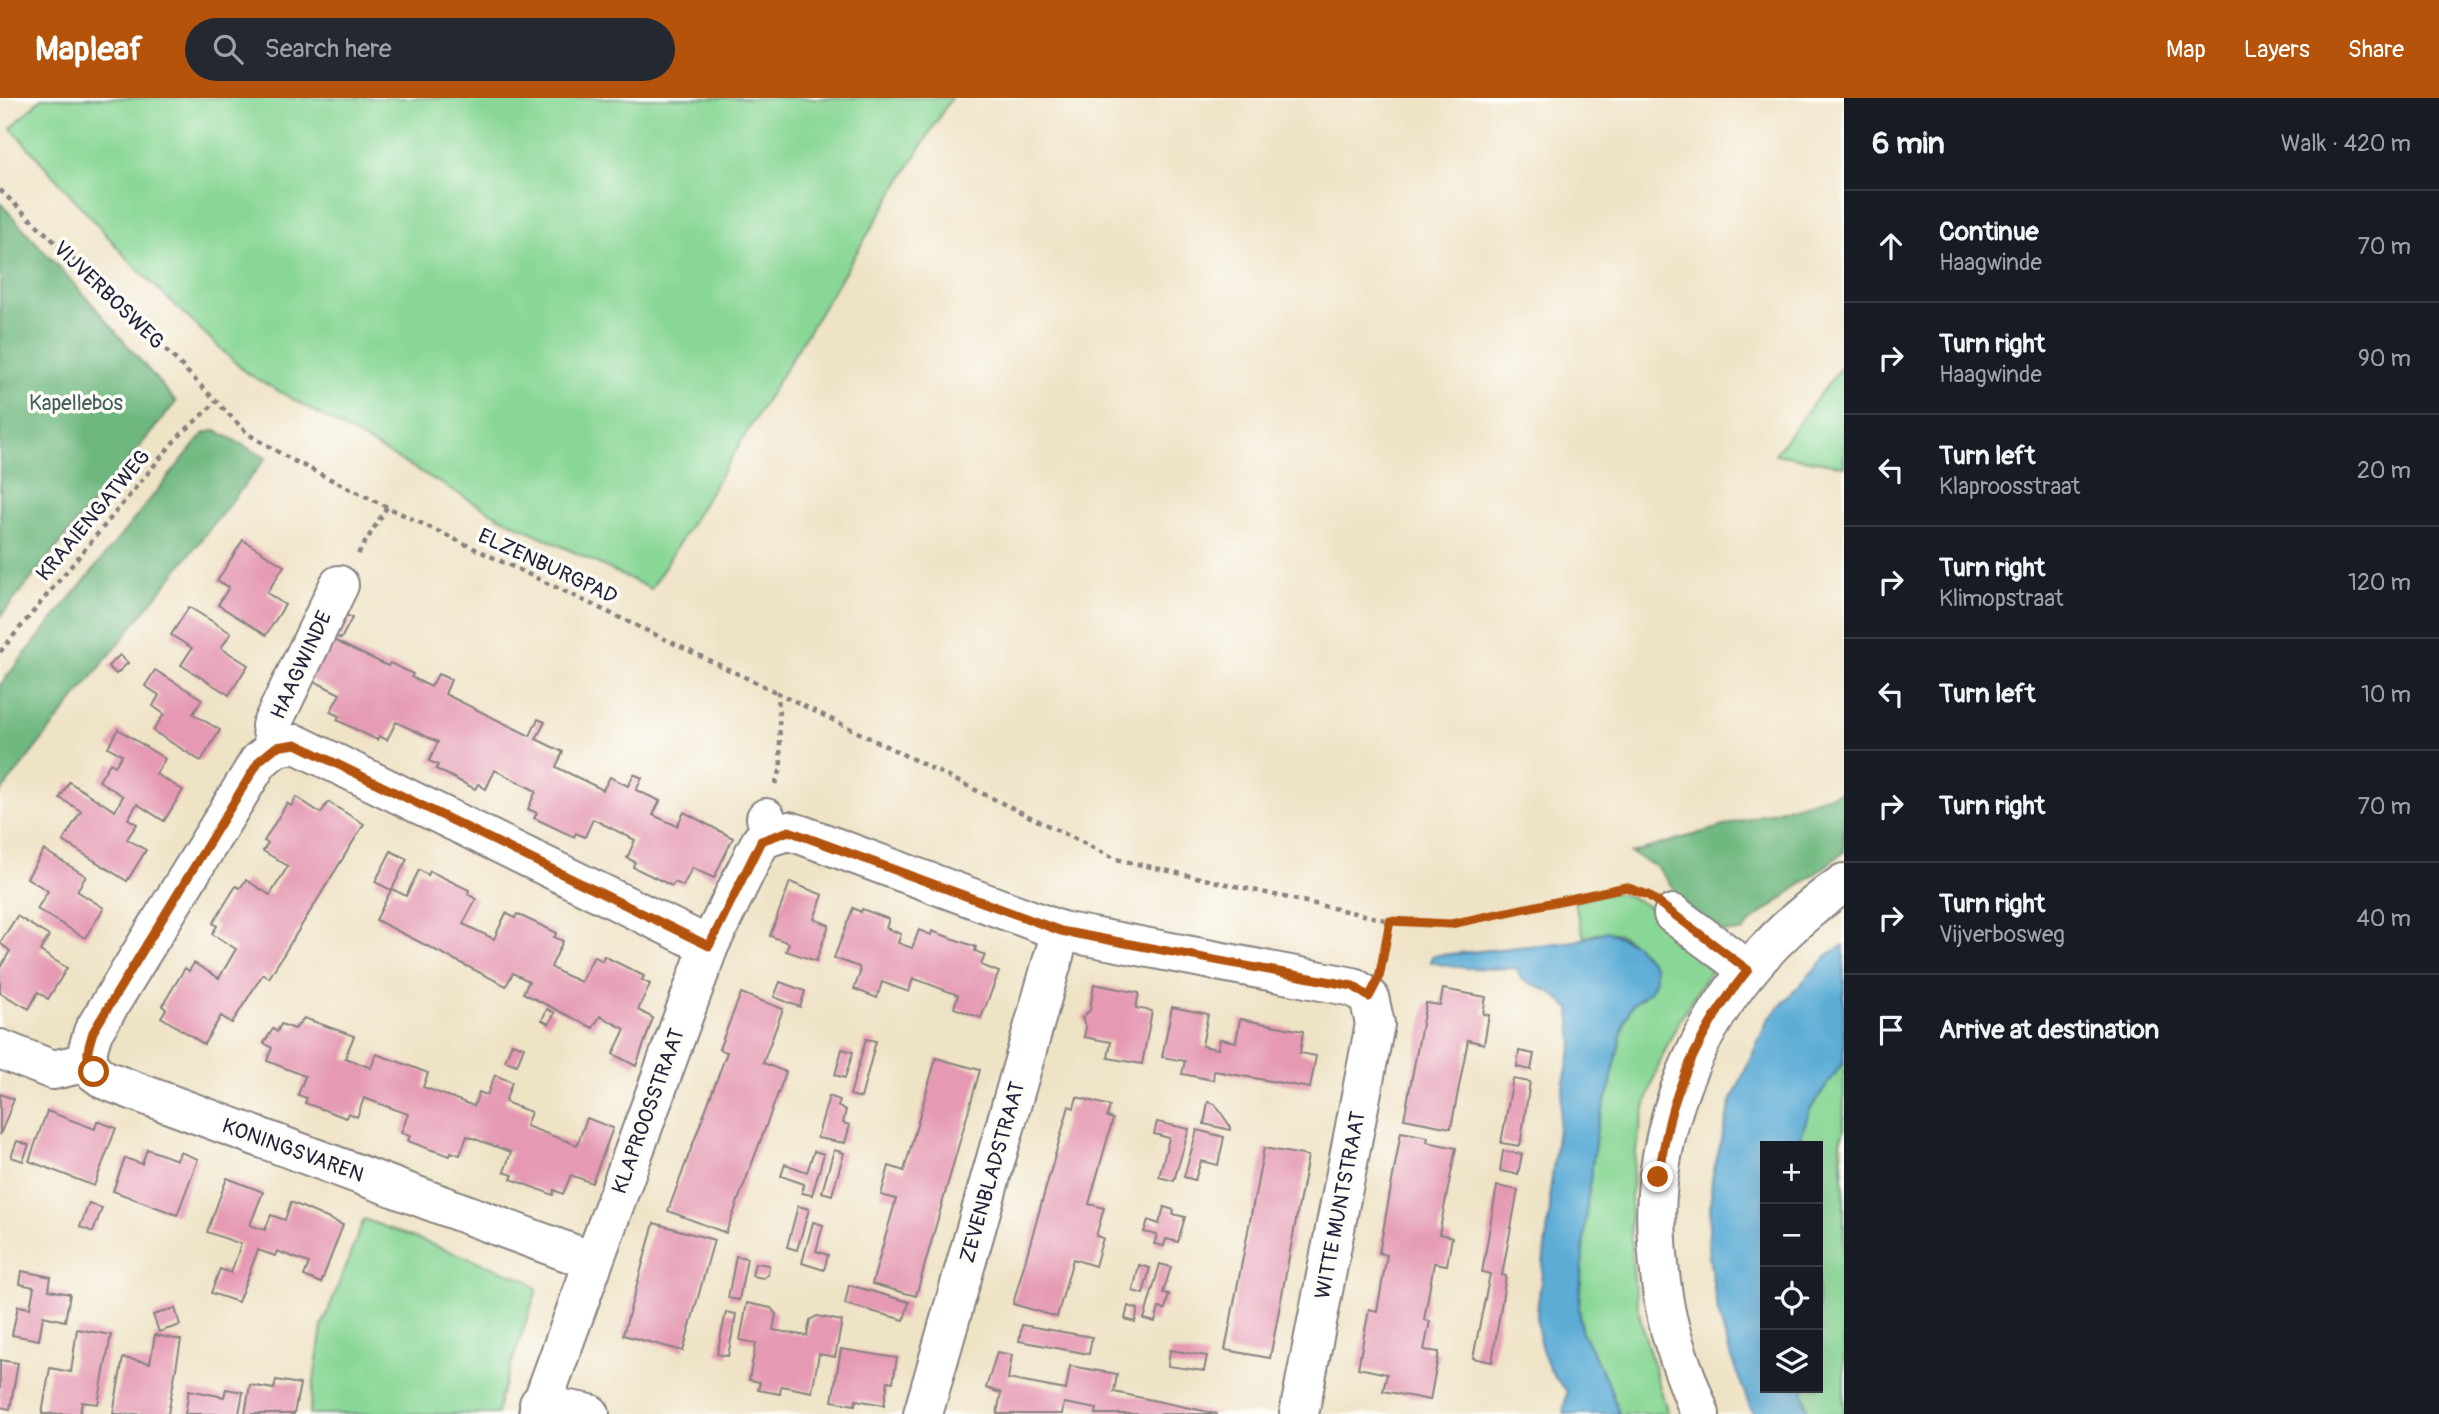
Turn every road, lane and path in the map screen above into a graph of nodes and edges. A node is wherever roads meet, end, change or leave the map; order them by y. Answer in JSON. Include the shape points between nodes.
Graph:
{"nodes":[{"id":1,"x":0,"y":190,"type":"edge"},
{"id":2,"x":215,"y":403,"type":"junction"},
{"id":3,"x":387,"y":507,"type":"junction"},
{"id":4,"x":339,"y":585,"type":"joint"},
{"id":5,"x":0,"y":652,"type":"edge"},
{"id":6,"x":778,"y":693,"type":"junction"},
{"id":7,"x":276,"y":747,"type":"junction"},
{"id":8,"x":768,"y":827,"type":"junction"},
{"id":9,"x":1844,"y":883,"type":"edge"},
{"id":10,"x":1673,"y":914,"type":"joint"},
{"id":11,"x":1390,"y":921,"type":"junction"},
{"id":12,"x":1061,"y":931,"type":"junction"},
{"id":13,"x":709,"y":946,"type":"junction"},
{"id":14,"x":1748,"y":970,"type":"junction"},
{"id":15,"x":1369,"y":997,"type":"junction"},
{"id":16,"x":0,"y":1049,"type":"edge"},
{"id":17,"x":88,"y":1062,"type":"junction"},
{"id":18,"x":592,"y":1261,"type":"junction"},
{"id":19,"x":539,"y":1409,"type":"edge"},
{"id":20,"x":590,"y":1414,"type":"edge"},
{"id":21,"x":923,"y":1414,"type":"edge"},
{"id":22,"x":1299,"y":1414,"type":"edge"},
{"id":23,"x":1700,"y":1414,"type":"edge"}],
"edges":[{"from":1,"to":2,"type":"path","name":"VIJVERBOSWEG","via":[[134,317]]},
{"from":2,"to":3,"type":"path","name":"VIJVERBOSWEG","via":[[248,434]]},
{"from":2,"to":5,"type":"path","name":"KRAAIENGATWEG","via":[[176,439]]},
{"from":3,"to":4,"type":"path"},
{"from":3,"to":6,"type":"path","name":"ELZENBURGPAD"},
{"from":4,"to":7,"type":"street","name":"HAAGWINDE","via":[[271,726]]},
{"from":6,"to":8,"type":"path","via":[[781,769],[766,803]]},
{"from":6,"to":11,"type":"path","name":"ELZENBURGPAD","via":[[1116,859]]},
{"from":7,"to":13,"type":"street","name":"HAAGWINDE","via":[[296,744]]},
{"from":7,"to":17,"type":"street","name":"HAAGWINDE","via":[[259,761],[93,1032]]},
{"from":8,"to":12,"type":"street","via":[[802,835]]},
{"from":8,"to":13,"type":"street","name":"KLAPROOSSTRAAT"},
{"from":9,"to":14,"type":"street","via":[[1789,925]]},
{"from":10,"to":11,"type":"path","name":"ELZENBURGPAD","via":[[1648,895],[1626,887],[1451,924]]},
{"from":10,"to":14,"type":"street"},
{"from":11,"to":15,"type":"path","via":[[1379,978]]},
{"from":12,"to":15,"type":"street","via":[[1353,986]]},
{"from":12,"to":21,"type":"street","name":"ZEVENBLADSTRAAT"},
{"from":13,"to":18,"type":"street","name":"KLAPROOSSTRAAT"},
{"from":14,"to":23,"type":"street","via":[[1715,1015],[1693,1059],[1673,1107],[1658,1177],[1657,1245],[1666,1310]]},
{"from":15,"to":22,"type":"street","name":"WITTE MUNTSTRAAT","via":[[1375,1024]]},
{"from":16,"to":17,"type":"street","via":[[53,1070]]},
{"from":17,"to":18,"type":"street","name":"KONINGSVAREN","via":[[105,1080]]},
{"from":18,"to":19,"type":"street","name":"KLAPROOSSTRAAT"},
{"from":19,"to":20,"type":"street"}]}
